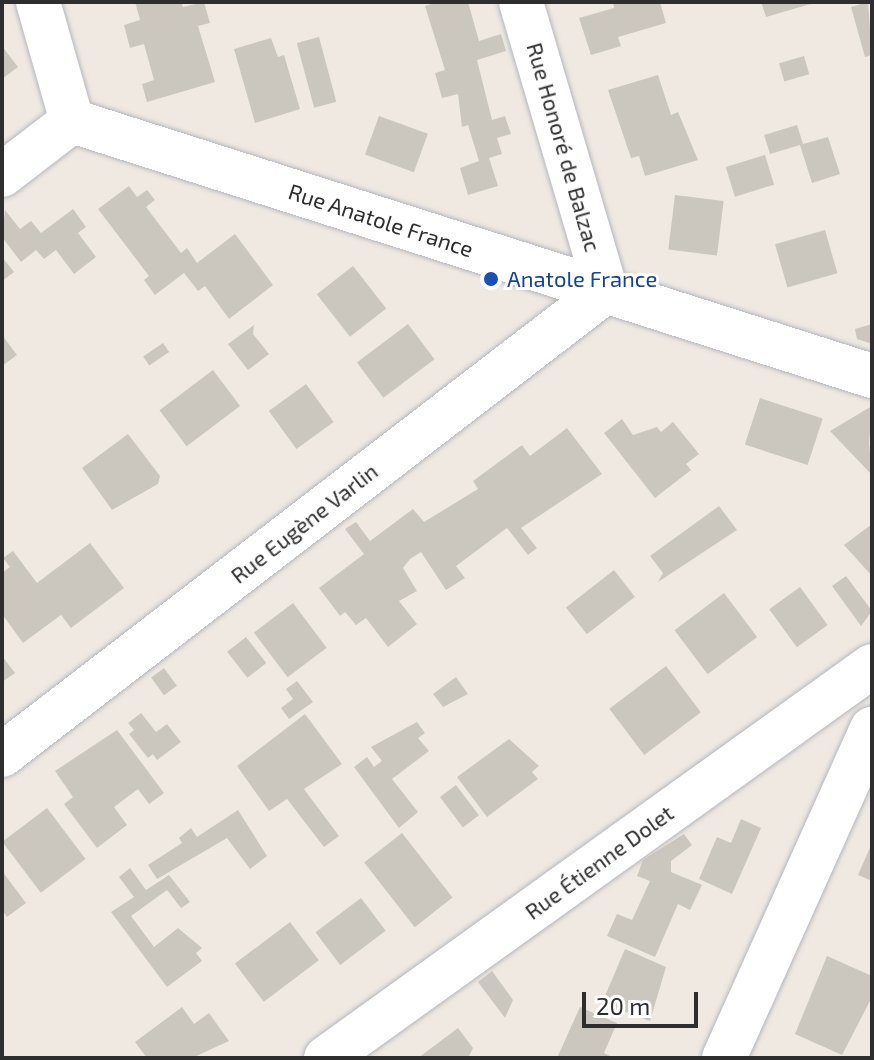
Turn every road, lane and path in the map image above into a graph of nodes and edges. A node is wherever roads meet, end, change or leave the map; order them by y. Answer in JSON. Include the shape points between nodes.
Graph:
{"nodes":[{"id":1,"x":38,"y":2,"type":"edge"},
{"id":2,"x":521,"y":2,"type":"edge"},
{"id":3,"x":72,"y":121,"type":"junction"},
{"id":4,"x":2,"y":175,"type":"edge"},
{"id":5,"x":606,"y":291,"type":"junction"},
{"id":6,"x":872,"y":376,"type":"edge"},
{"id":7,"x":872,"y":666,"type":"edge"},
{"id":8,"x":872,"y":729,"type":"edge"},
{"id":9,"x":2,"y":755,"type":"edge"},
{"id":10,"x":326,"y":1058,"type":"edge"},
{"id":11,"x":724,"y":1058,"type":"edge"}],
"edges":[{"from":1,"to":3,"type":"street"},
{"from":2,"to":5,"type":"street","name":"Rue Honoré de Balzac"},
{"from":3,"to":4,"type":"street"},
{"from":3,"to":5,"type":"street","name":"Rue Anatole France"},
{"from":5,"to":6,"type":"street","name":"Rue Anatole France"},
{"from":5,"to":9,"type":"street","name":"Rue Eugène Varlin"},
{"from":7,"to":10,"type":"street","name":"Rue Étienne Dolet"},
{"from":8,"to":11,"type":"street"}]}
